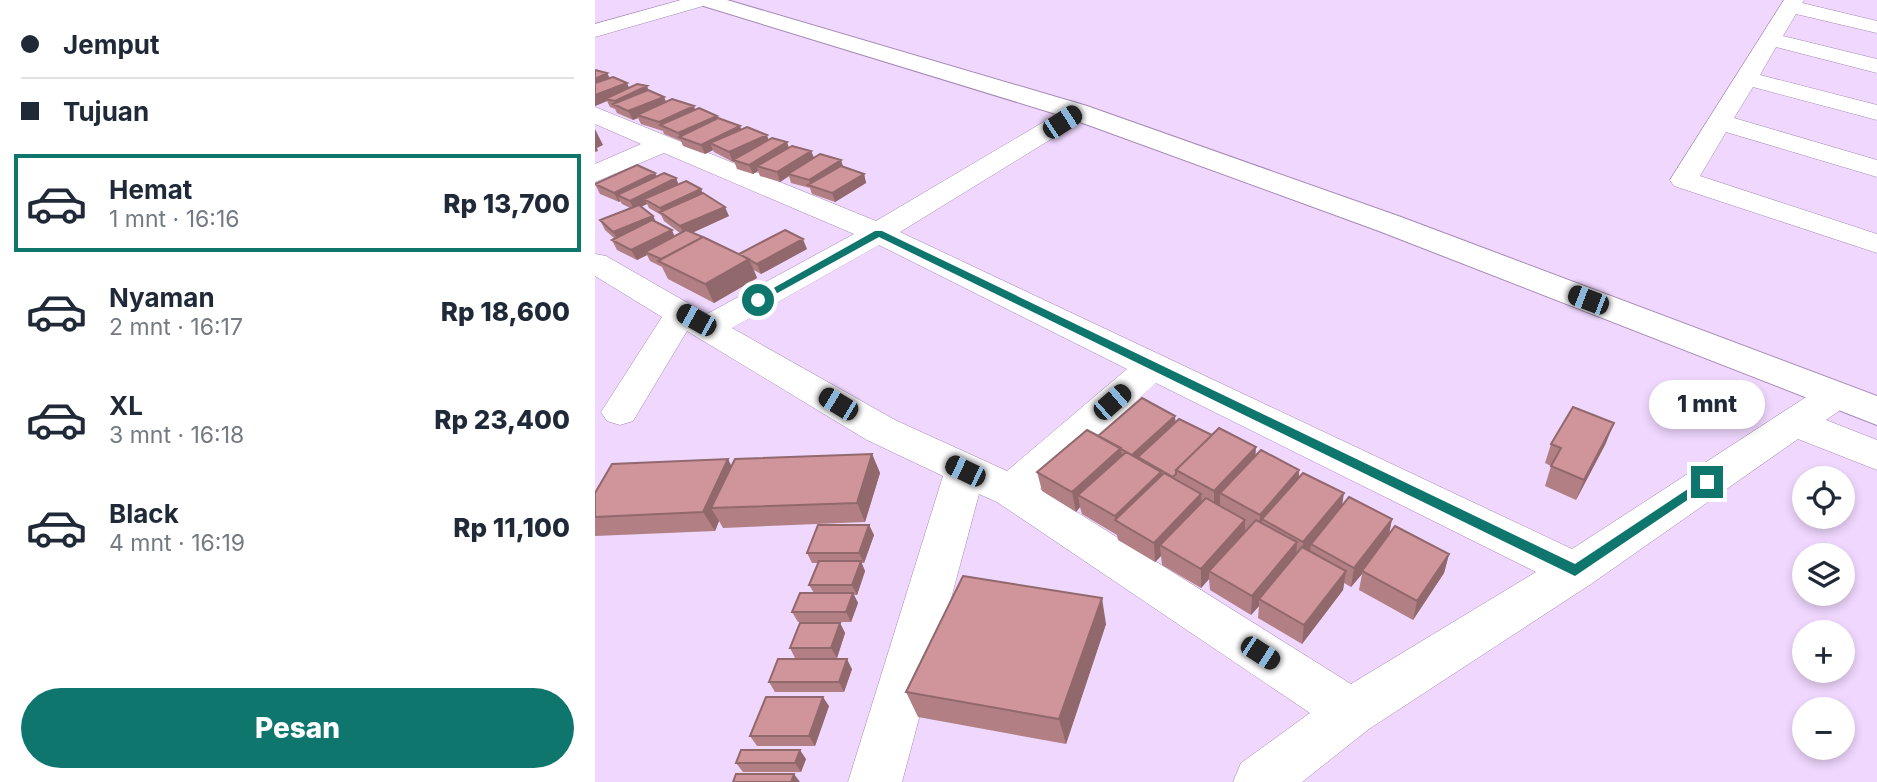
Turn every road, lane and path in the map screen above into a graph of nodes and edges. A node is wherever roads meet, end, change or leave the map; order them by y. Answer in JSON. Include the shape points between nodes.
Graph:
{"nodes":[{"id":1,"x":704,"y":0,"type":"edge"},
{"id":2,"x":1792,"y":3,"type":"edge"},
{"id":3,"x":1877,"y":26,"type":"edge"},
{"id":4,"x":595,"y":31,"type":"edge"},
{"id":5,"x":1770,"y":39,"type":"junction"},
{"id":6,"x":1877,"y":66,"type":"edge"},
{"id":7,"x":1746,"y":78,"type":"junction"},
{"id":8,"x":1078,"y":112,"type":"junction"},
{"id":9,"x":1877,"y":113,"type":"edge"},
{"id":10,"x":595,"y":115,"type":"edge"},
{"id":11,"x":1719,"y":122,"type":"junction"},
{"id":12,"x":662,"y":144,"type":"junction"},
{"id":13,"x":1877,"y":169,"type":"edge"},
{"id":14,"x":595,"y":174,"type":"edge"},
{"id":15,"x":878,"y":233,"type":"junction"},
{"id":16,"x":1877,"y":244,"type":"edge"},
{"id":17,"x":595,"y":264,"type":"edge"},
{"id":18,"x":696,"y":320,"type":"junction"},
{"id":19,"x":1153,"y":366,"type":"junction"},
{"id":20,"x":1836,"y":395,"type":"junction"},
{"id":21,"x":1877,"y":411,"type":"edge"},
{"id":22,"x":620,"y":412,"type":"dead end"},
{"id":23,"x":1795,"y":423,"type":"junction"},
{"id":24,"x":1877,"y":456,"type":"edge"},
{"id":25,"x":965,"y":471,"type":"junction"},
{"id":26,"x":1011,"y":491,"type":"junction"},
{"id":27,"x":1575,"y":571,"type":"junction"},
{"id":28,"x":1350,"y":712,"type":"junction"},
{"id":29,"x":1284,"y":776,"type":"edge"},
{"id":30,"x":875,"y":782,"type":"edge"}],
"edges":[{"from":1,"to":4,"type":"street"},
{"from":1,"to":8,"type":"street"},
{"from":2,"to":3,"type":"street"},
{"from":2,"to":5,"type":"street"},
{"from":5,"to":6,"type":"street"},
{"from":5,"to":7,"type":"street"},
{"from":7,"to":9,"type":"street"},
{"from":7,"to":11,"type":"street"},
{"from":8,"to":15,"type":"street"},
{"from":8,"to":20,"type":"street","via":[[1390,223]]},
{"from":10,"to":12,"type":"street"},
{"from":11,"to":13,"type":"street"},
{"from":11,"to":16,"type":"street","via":[[1684,180]]},
{"from":12,"to":14,"type":"street"},
{"from":12,"to":15,"type":"street"},
{"from":15,"to":18,"type":"street"},
{"from":15,"to":19,"type":"street"},
{"from":17,"to":18,"type":"street"},
{"from":18,"to":22,"type":"street"},
{"from":18,"to":25,"type":"street","via":[[881,430]]},
{"from":19,"to":26,"type":"street"},
{"from":19,"to":27,"type":"street"},
{"from":20,"to":21,"type":"street"},
{"from":20,"to":23,"type":"street"},
{"from":23,"to":24,"type":"street"},
{"from":23,"to":27,"type":"street"},
{"from":25,"to":26,"type":"street"},
{"from":25,"to":30,"type":"street"},
{"from":26,"to":28,"type":"street"},
{"from":27,"to":28,"type":"street"},
{"from":28,"to":29,"type":"street"}]}
